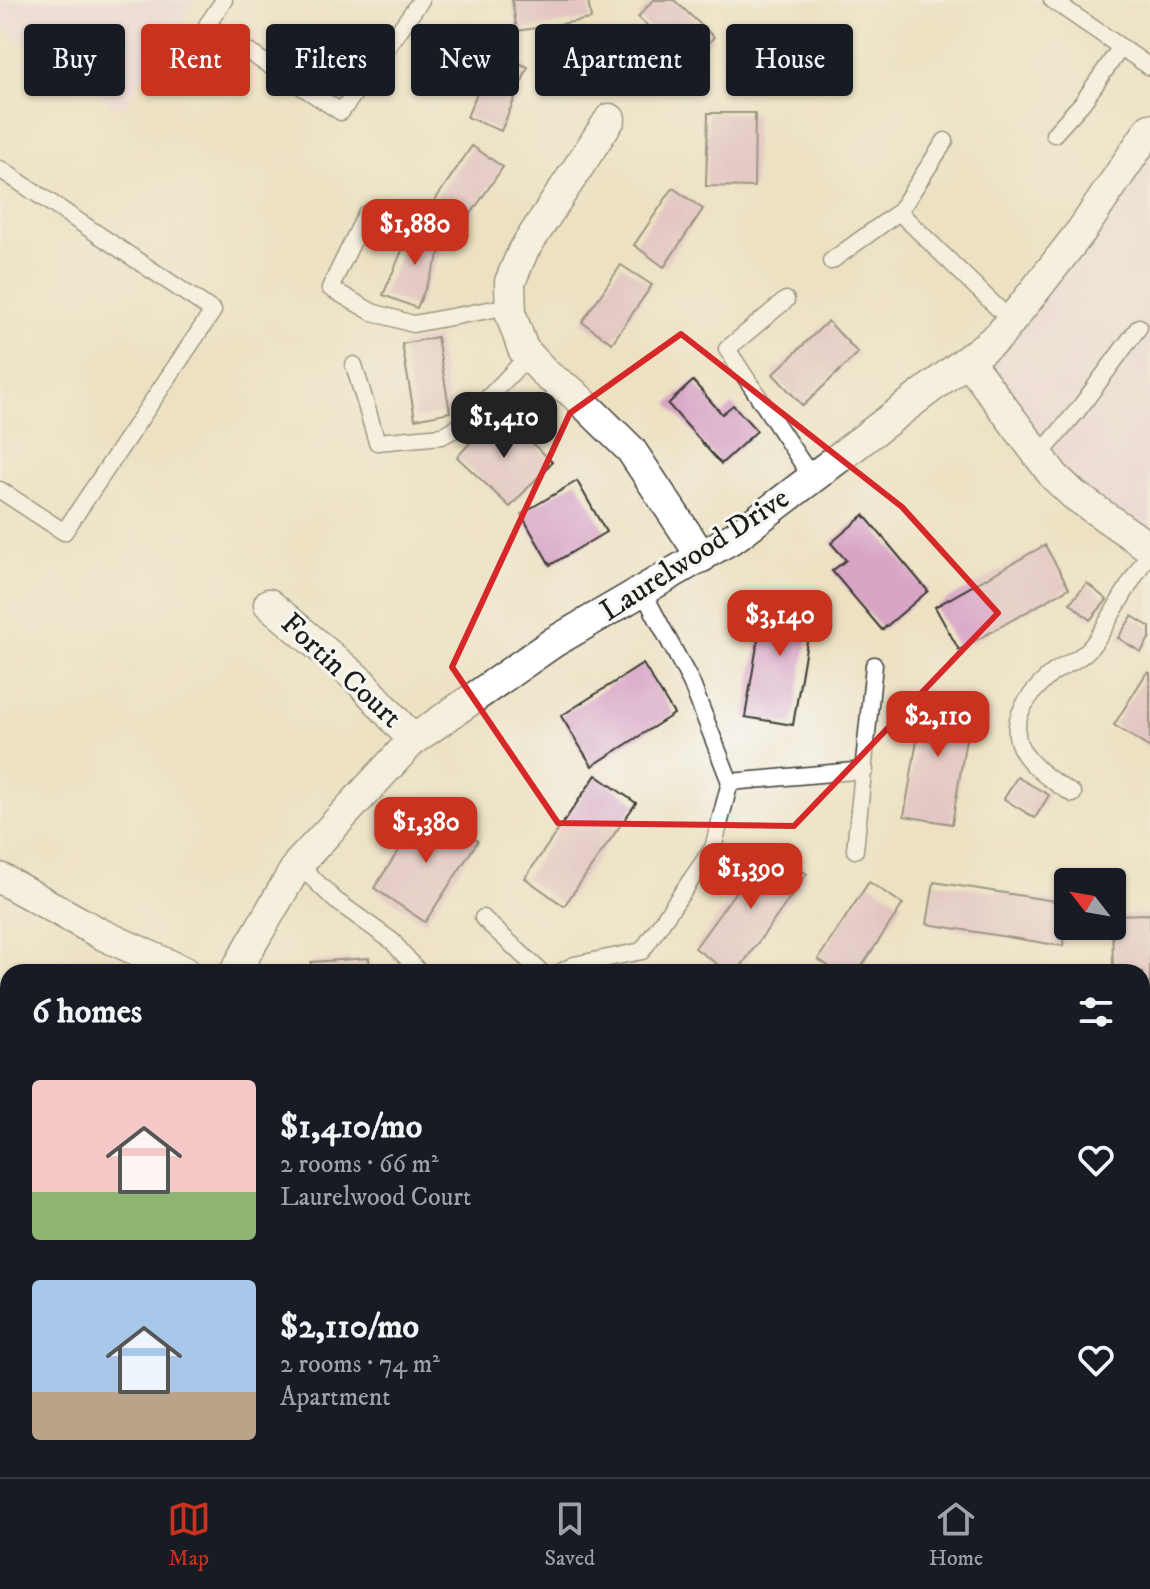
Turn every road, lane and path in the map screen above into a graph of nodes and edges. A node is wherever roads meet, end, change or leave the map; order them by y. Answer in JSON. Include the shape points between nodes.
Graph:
{"nodes":[{"id":1,"x":224,"y":0,"type":"edge"},
{"id":2,"x":421,"y":0,"type":"edge"},
{"id":3,"x":1052,"y":0,"type":"edge"},
{"id":4,"x":1121,"y":47,"type":"junction"},
{"id":5,"x":1150,"y":67,"type":"edge"},
{"id":6,"x":610,"y":119,"type":"dead end"},
{"id":7,"x":1150,"y":129,"type":"edge"},
{"id":8,"x":1054,"y":134,"type":"dead end"},
{"id":9,"x":945,"y":141,"type":"dead end"},
{"id":10,"x":0,"y":169,"type":"edge"},
{"id":11,"x":899,"y":212,"type":"junction"},
{"id":12,"x":366,"y":214,"type":"dead end"},
{"id":13,"x":831,"y":261,"type":"dead end"},
{"id":14,"x":786,"y":300,"type":"dead end"},
{"id":15,"x":510,"y":306,"type":"junction"},
{"id":16,"x":1011,"y":321,"type":"junction"},
{"id":17,"x":1139,"y":327,"type":"dead end"},
{"id":18,"x":529,"y":355,"type":"junction"},
{"id":19,"x":968,"y":361,"type":"junction"},
{"id":20,"x":354,"y":365,"type":"dead end"},
{"id":21,"x":1039,"y":456,"type":"junction"},
{"id":22,"x":812,"y":478,"type":"junction"},
{"id":23,"x":0,"y":490,"type":"edge"},
{"id":24,"x":1150,"y":550,"type":"edge"},
{"id":25,"x":702,"y":557,"type":"junction"},
{"id":26,"x":643,"y":592,"type":"junction"},
{"id":27,"x":269,"y":604,"type":"dead end"},
{"id":28,"x":874,"y":665,"type":"dead end"},
{"id":29,"x":413,"y":740,"type":"junction"},
{"id":30,"x":865,"y":770,"type":"junction"},
{"id":31,"x":730,"y":782,"type":"junction"},
{"id":32,"x":1073,"y":794,"type":"dead end"},
{"id":33,"x":855,"y":850,"type":"dead end"},
{"id":34,"x":298,"y":864,"type":"junction"},
{"id":35,"x":0,"y":878,"type":"edge"},
{"id":36,"x":483,"y":918,"type":"dead end"},
{"id":37,"x":167,"y":964,"type":"edge"},
{"id":38,"x":240,"y":964,"type":"edge"},
{"id":39,"x":412,"y":964,"type":"edge"},
{"id":40,"x":532,"y":964,"type":"edge"},
{"id":41,"x":579,"y":964,"type":"edge"}],
"edges":[{"from":1,"to":2,"type":"lane","via":[[207,25],[341,112]]},
{"from":3,"to":4,"type":"lane"},
{"from":4,"to":5,"type":"lane"},
{"from":4,"to":8,"type":"lane"},
{"from":6,"to":15,"type":"street","via":[[523,251],[510,282]]},
{"from":7,"to":16,"type":"street","name":"Laurelwood Drive","via":[[1082,230]]},
{"from":9,"to":11,"type":"lane"},
{"from":10,"to":23,"type":"lane","via":[[213,311],[64,532]]},
{"from":11,"to":13,"type":"lane"},
{"from":11,"to":16,"type":"lane"},
{"from":12,"to":15,"type":"lane","via":[[330,288],[372,312],[413,324]]},
{"from":14,"to":22,"type":"lane","via":[[727,349]]},
{"from":15,"to":18,"type":"street"},
{"from":16,"to":19,"type":"street","name":"Laurelwood Drive"},
{"from":17,"to":21,"type":"lane"},
{"from":18,"to":20,"type":"lane","via":[[462,425],[442,436],[377,442]]},
{"from":18,"to":25,"type":"street","via":[[631,450]]},
{"from":19,"to":21,"type":"street"},
{"from":19,"to":22,"type":"street","name":"Laurelwood Drive"},
{"from":21,"to":24,"type":"street","via":[[1074,495]]},
{"from":22,"to":25,"type":"street","name":"Laurelwood Drive"},
{"from":24,"to":32,"type":"lane","via":[[1087,652],[1049,676],[1018,720],[1016,740],[1024,757]]},
{"from":25,"to":26,"type":"street","name":"Laurelwood Drive"},
{"from":26,"to":29,"type":"street","name":"Laurelwood Drive","via":[[554,642]]},
{"from":26,"to":31,"type":"lane","via":[[691,682]]},
{"from":27,"to":29,"type":"street","name":"Fortin Court","via":[[361,682]]},
{"from":28,"to":30,"type":"lane"},
{"from":29,"to":34,"type":"street","name":"Laurelwood Drive"},
{"from":30,"to":31,"type":"lane"},
{"from":30,"to":33,"type":"lane"},
{"from":31,"to":41,"type":"lane","via":[[713,848],[642,951]]},
{"from":34,"to":38,"type":"street","name":"Laurelwood Drive"},
{"from":34,"to":39,"type":"lane","via":[[335,900],[392,941]]},
{"from":35,"to":37,"type":"street"},
{"from":36,"to":40,"type":"lane"}]}
